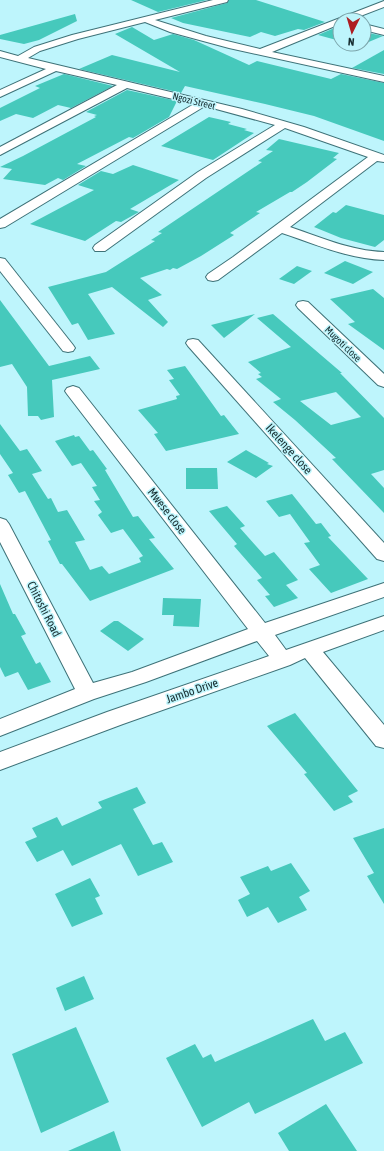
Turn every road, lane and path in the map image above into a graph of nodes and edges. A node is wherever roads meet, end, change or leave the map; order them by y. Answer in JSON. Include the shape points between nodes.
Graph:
{"nodes":[{"id":1,"x":224,"y":0,"type":"edge"},
{"id":2,"x":384,"y":4,"type":"edge"},
{"id":3,"x":362,"y":12,"type":"edge"},
{"id":4,"x":144,"y":19,"type":"junction"},
{"id":5,"x":332,"y":24,"type":"edge"},
{"id":6,"x":372,"y":29,"type":"edge"},
{"id":7,"x":384,"y":32,"type":"edge"},
{"id":8,"x":262,"y":52,"type":"junction"},
{"id":9,"x":0,"y":54,"type":"edge"},
{"id":10,"x":20,"y":59,"type":"junction"},
{"id":11,"x":57,"y":67,"type":"junction"},
{"id":12,"x":384,"y":79,"type":"edge"},
{"id":13,"x":127,"y":84,"type":"junction"},
{"id":14,"x":0,"y":94,"type":"edge"},
{"id":15,"x":203,"y":103,"type":"junction"},
{"id":16,"x":283,"y":125,"type":"junction"},
{"id":17,"x":0,"y":152,"type":"edge"},
{"id":18,"x":380,"y":158,"type":"edge"},
{"id":19,"x":0,"y":224,"type":"edge"},
{"id":20,"x":280,"y":228,"type":"junction"},
{"id":21,"x":100,"y":248,"type":"dead end"},
{"id":22,"x":384,"y":256,"type":"edge"},
{"id":23,"x":0,"y":262,"type":"edge"},
{"id":24,"x":213,"y":277,"type":"dead end"},
{"id":25,"x":303,"y":305,"type":"dead end"},
{"id":26,"x":193,"y":343,"type":"dead end"},
{"id":27,"x":68,"y":348,"type":"dead end"},
{"id":28,"x":384,"y":382,"type":"edge"},
{"id":29,"x":73,"y":391,"type":"dead end"},
{"id":30,"x":0,"y":524,"type":"edge"},
{"id":31,"x":384,"y":555,"type":"edge"},
{"id":32,"x":384,"y":590,"type":"edge"},
{"id":33,"x":384,"y":623,"type":"edge"},
{"id":34,"x":262,"y":632,"type":"junction"},
{"id":35,"x":310,"y":650,"type":"junction"},
{"id":36,"x":282,"y":660,"type":"junction"},
{"id":37,"x":87,"y":693,"type":"junction"},
{"id":38,"x":0,"y":728,"type":"edge"},
{"id":39,"x":384,"y":740,"type":"edge"},
{"id":40,"x":0,"y":761,"type":"edge"}],
"edges":[{"from":1,"to":4,"type":"street"},
{"from":2,"to":3,"type":"street"},
{"from":4,"to":8,"type":"street","via":[[190,36]]},
{"from":4,"to":10,"type":"street","via":[[58,42],[37,49]]},
{"from":5,"to":8,"type":"street"},
{"from":6,"to":7,"type":"street"},
{"from":8,"to":12,"type":"street"},
{"from":9,"to":10,"type":"street","name":"Ngozi Street"},
{"from":10,"to":11,"type":"street","name":"Ngozi Street"},
{"from":11,"to":13,"type":"street","name":"Ngozi Street"},
{"from":11,"to":14,"type":"street"},
{"from":13,"to":15,"type":"street","name":"Ngozi Street"},
{"from":13,"to":17,"type":"street"},
{"from":15,"to":16,"type":"street","name":"Ngozi Street"},
{"from":15,"to":19,"type":"street"},
{"from":16,"to":18,"type":"street","name":"Ngozi Street","via":[[343,143]]},
{"from":16,"to":21,"type":"street","via":[[202,175]]},
{"from":18,"to":20,"type":"street"},
{"from":20,"to":22,"type":"street","via":[[356,252]]},
{"from":20,"to":24,"type":"street"},
{"from":23,"to":27,"type":"street"},
{"from":25,"to":28,"type":"street","name":"Mugoti close"},
{"from":26,"to":31,"type":"street","name":"Ikelenge close"},
{"from":29,"to":34,"type":"street","name":"Mwese close"},
{"from":30,"to":37,"type":"street","name":"Chitoshi Road"},
{"from":32,"to":34,"type":"street"},
{"from":33,"to":35,"type":"street","name":"Jambo Drive"},
{"from":34,"to":36,"type":"street","name":"Mwese close"},
{"from":34,"to":37,"type":"street","via":[[140,677]]},
{"from":35,"to":36,"type":"street","name":"Jambo Drive"},
{"from":35,"to":39,"type":"street"},
{"from":36,"to":40,"type":"street","name":"Jambo Drive"},
{"from":37,"to":38,"type":"street"}]}
